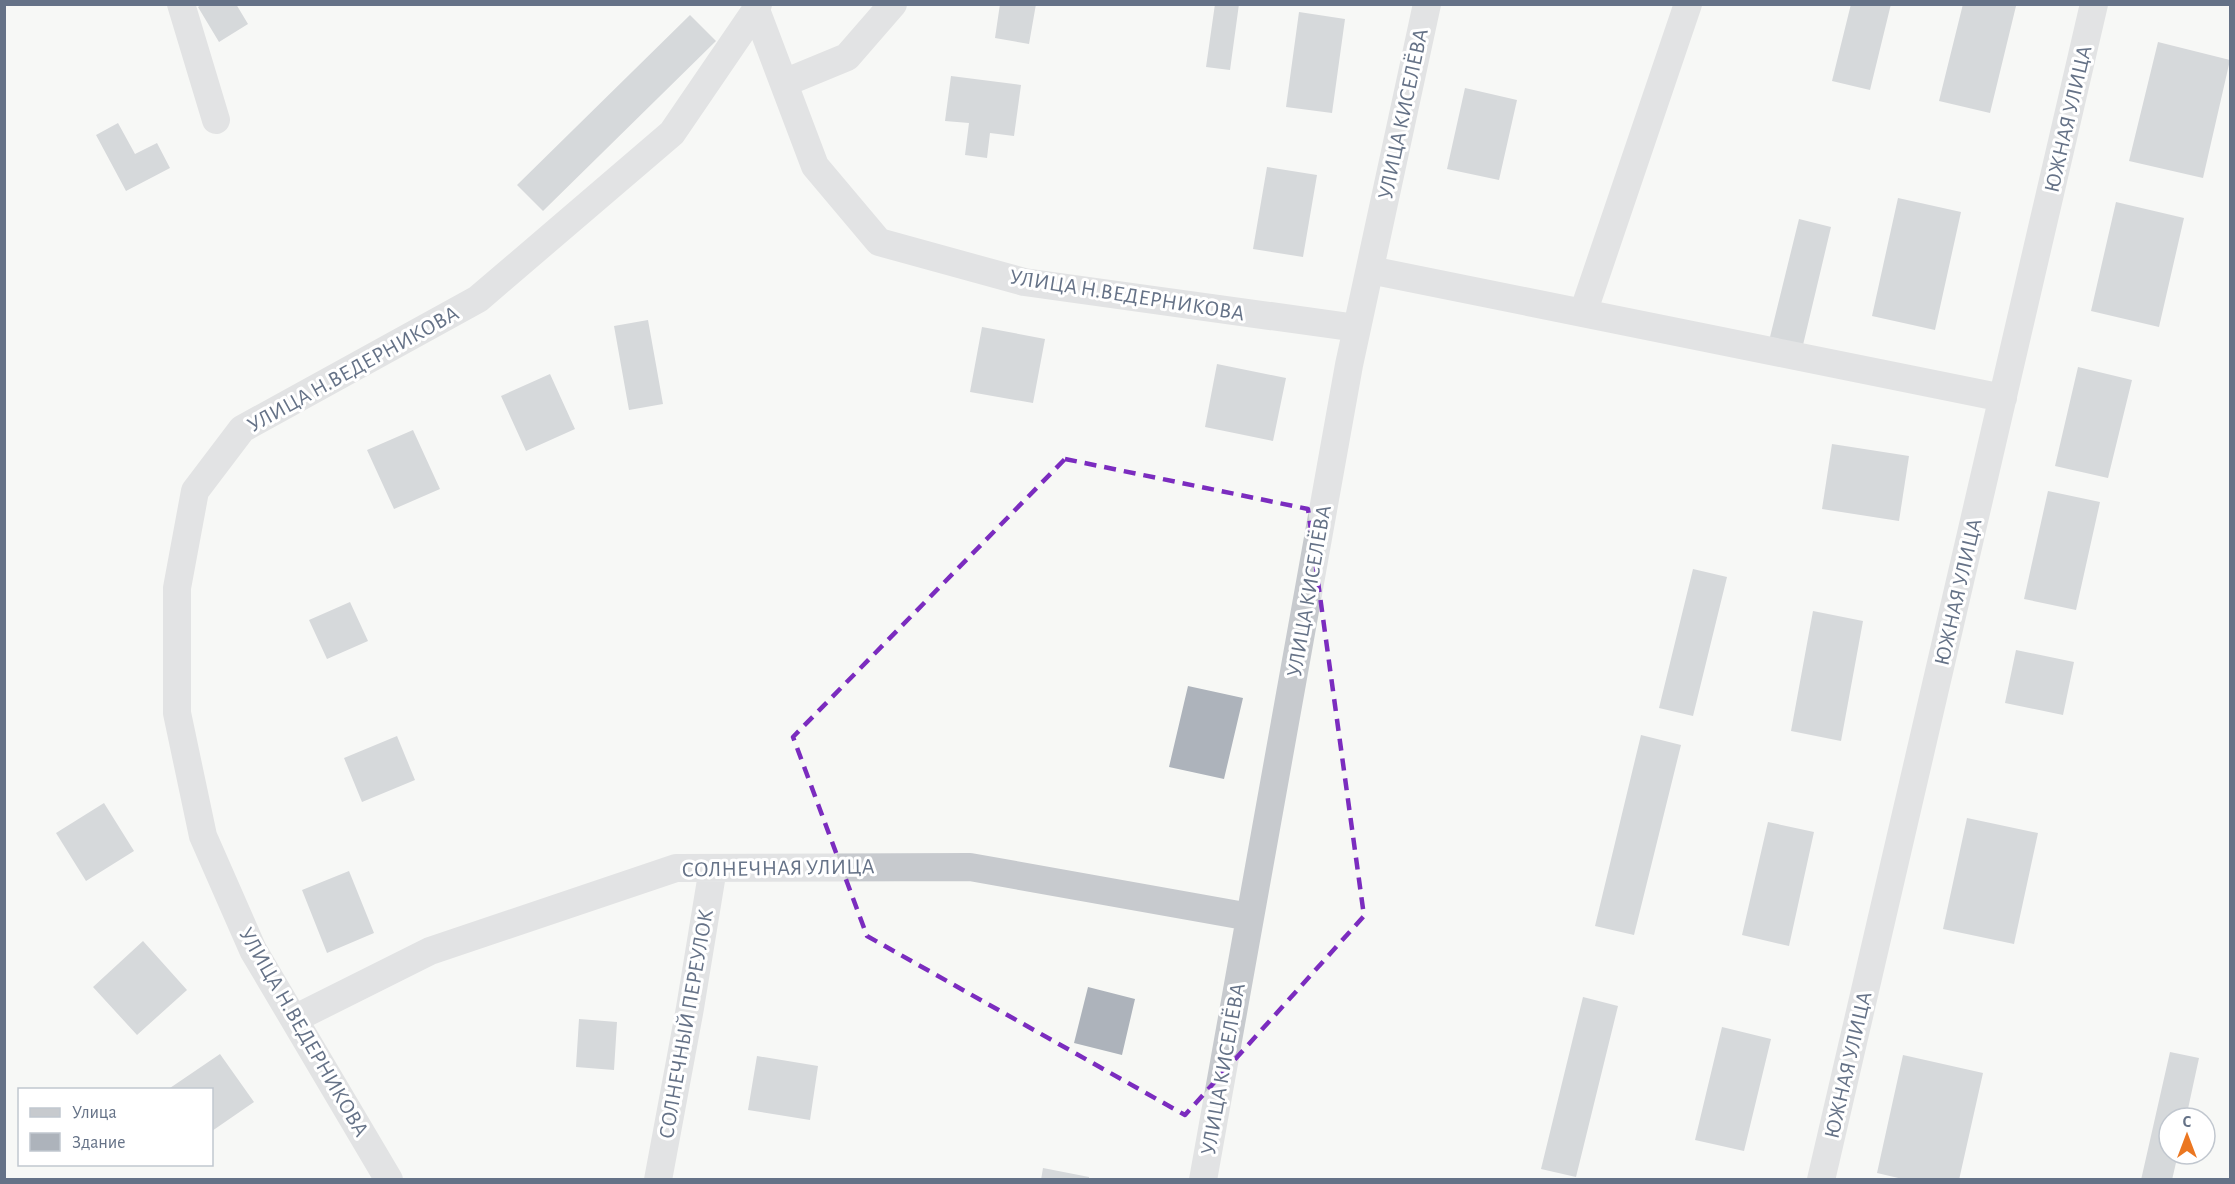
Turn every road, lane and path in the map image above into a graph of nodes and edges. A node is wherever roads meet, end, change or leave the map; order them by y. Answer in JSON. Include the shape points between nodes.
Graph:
{"nodes":[{"id":1,"x":181,"y":4,"type":"edge"},
{"id":2,"x":893,"y":4,"type":"edge"},
{"id":3,"x":1427,"y":4,"type":"edge"},
{"id":4,"x":1688,"y":4,"type":"edge"},
{"id":5,"x":2094,"y":4,"type":"edge"},
{"id":6,"x":757,"y":7,"type":"edge"},
{"id":7,"x":784,"y":83,"type":"junction"},
{"id":8,"x":216,"y":120,"type":"dead end"},
{"id":9,"x":1370,"y":270,"type":"junction"},
{"id":10,"x":1584,"y":314,"type":"junction"},
{"id":11,"x":1357,"y":328,"type":"junction"},
{"id":12,"x":2003,"y":398,"type":"junction"},
{"id":13,"x":713,"y":868,"type":"junction"},
{"id":14,"x":1250,"y":917,"type":"junction"},
{"id":15,"x":294,"y":1019,"type":"junction"},
{"id":16,"x":389,"y":1179,"type":"edge"},
{"id":17,"x":658,"y":1179,"type":"edge"},
{"id":18,"x":1203,"y":1179,"type":"edge"},
{"id":19,"x":1821,"y":1179,"type":"edge"}],
"edges":[{"from":1,"to":8,"type":"street"},
{"from":2,"to":7,"type":"street","via":[[847,57]]},
{"from":3,"to":9,"type":"street","name":"УЛИЦА КИСЕЛЁВА"},
{"from":4,"to":10,"type":"street"},
{"from":5,"to":12,"type":"street","name":"ЮЖНАЯ УЛИЦА"},
{"from":6,"to":7,"type":"street","name":"УЛИЦА Н.ВЕДЕРНИКОВА"},
{"from":6,"to":15,"type":"street","name":"УЛИЦА Н.ВЕДЕРНИКОВА","via":[[672,133],[628,171],[478,299],[242,429],[195,491],[177,588],[177,713],[203,836],[253,950]]},
{"from":7,"to":11,"type":"street","name":"УЛИЦА Н.ВЕДЕРНИКОВА","via":[[815,166],[879,242],[1024,282]]},
{"from":9,"to":10,"type":"street"},
{"from":9,"to":11,"type":"street","name":"УЛИЦА КИСЕЛЁВА"},
{"from":10,"to":12,"type":"street"},
{"from":11,"to":14,"type":"street","name":"УЛИЦА КИСЕЛЁВА"},
{"from":12,"to":19,"type":"street","name":"ЮЖНАЯ УЛИЦА"},
{"from":13,"to":14,"type":"street","name":"СОЛНЕЧНАЯ УЛИЦА","via":[[970,867]]},
{"from":13,"to":15,"type":"street","name":"СОЛНЕЧНАЯ УЛИЦА","via":[[676,868],[430,951]]},
{"from":13,"to":17,"type":"street","name":"СОЛНЕЧНЫЙ ПЕРЕУЛОК"},
{"from":14,"to":18,"type":"street","name":"УЛИЦА КИСЕЛЁВА"},
{"from":15,"to":16,"type":"street","name":"УЛИЦА Н.ВЕДЕРНИКОВА"}]}
